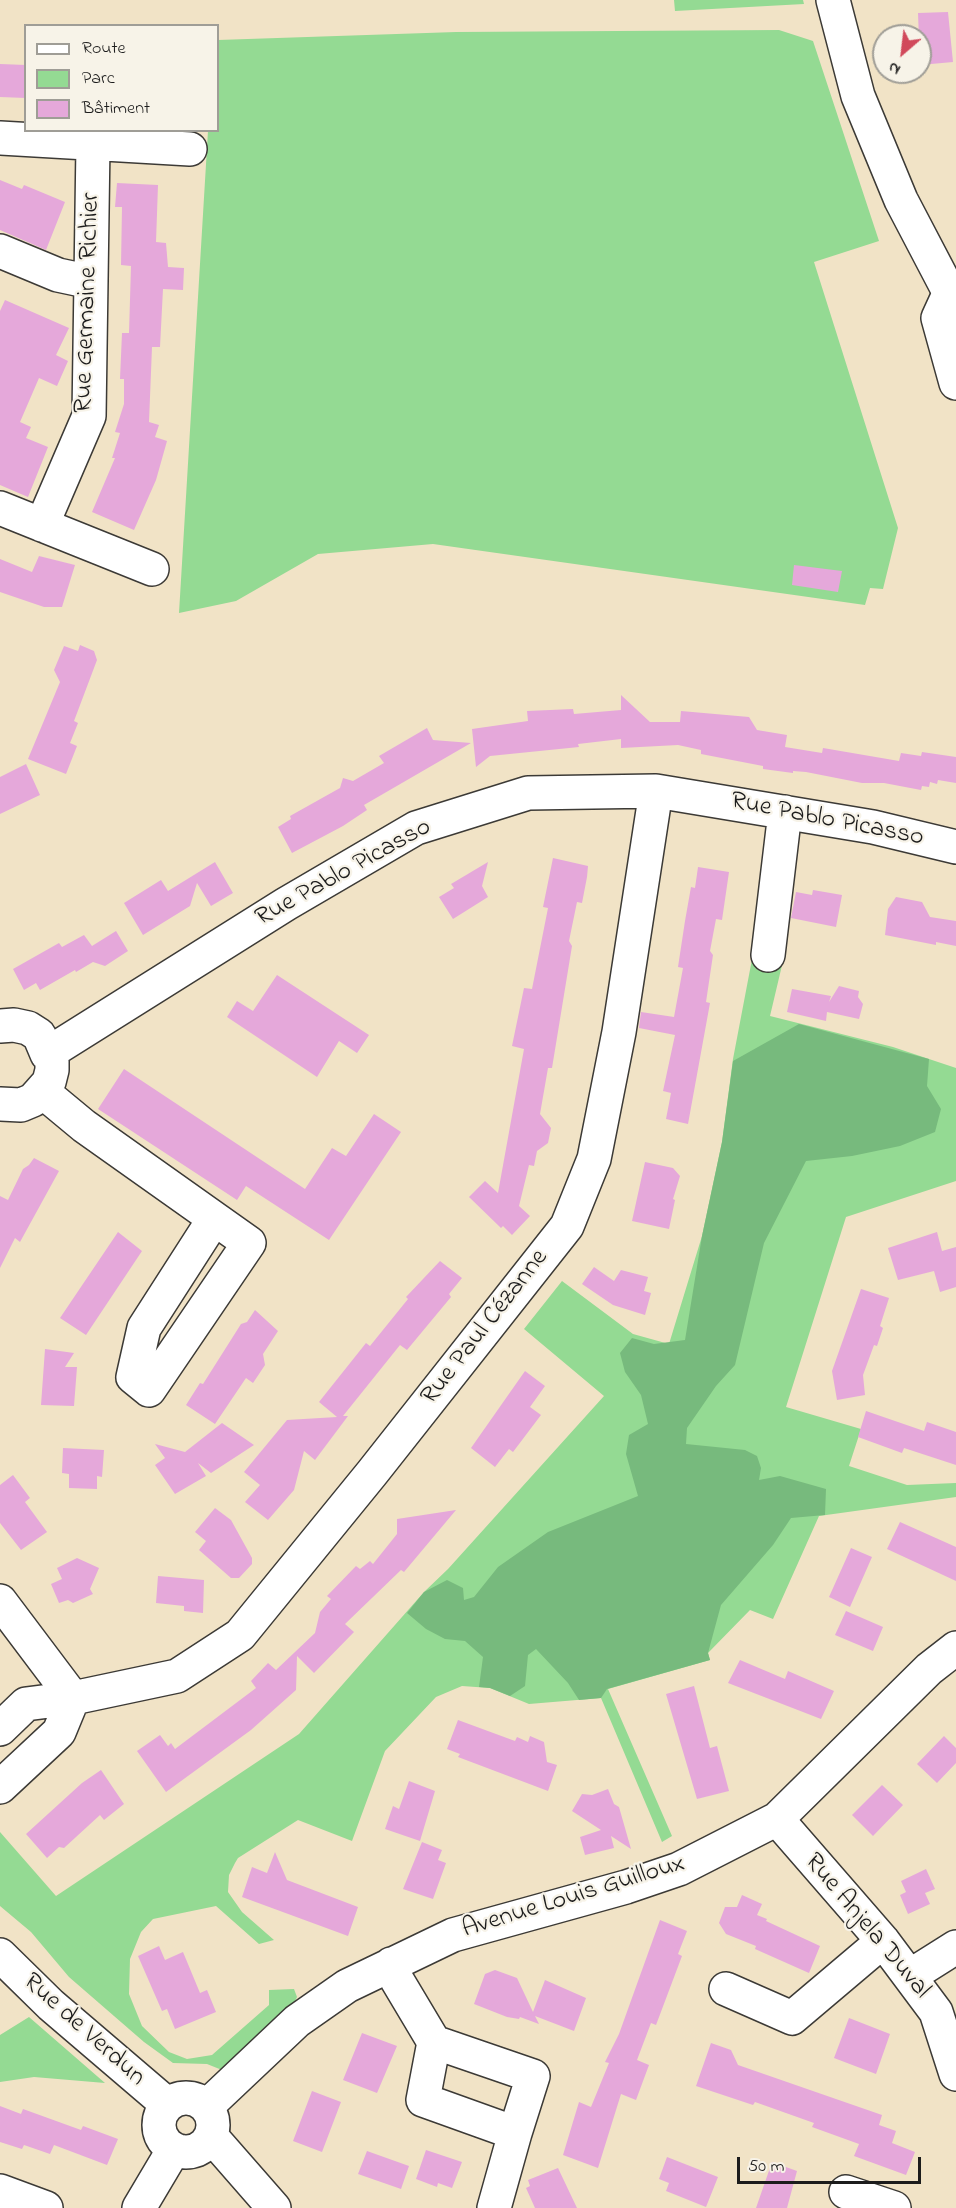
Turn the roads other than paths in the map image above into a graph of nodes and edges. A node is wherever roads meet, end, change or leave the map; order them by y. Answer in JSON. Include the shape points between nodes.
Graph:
{"nodes":[{"id":1,"x":833,"y":0,"type":"edge"},
{"id":2,"x":0,"y":138,"type":"edge"},
{"id":3,"x":93,"y":144,"type":"junction"},
{"id":4,"x":190,"y":149,"type":"dead end"},
{"id":5,"x":0,"y":251,"type":"edge"},
{"id":6,"x":91,"y":282,"type":"junction"},
{"id":7,"x":953,"y":299,"type":"edge"},
{"id":8,"x":956,"y":383,"type":"edge"},
{"id":9,"x":0,"y":508,"type":"edge"},
{"id":10,"x":42,"y":525,"type":"junction"},
{"id":11,"x":152,"y":569,"type":"dead end"},
{"id":12,"x":657,"y":791,"type":"junction"},
{"id":13,"x":785,"y":812,"type":"junction"},
{"id":14,"x":956,"y":847,"type":"edge"},
{"id":15,"x":768,"y":955,"type":"dead end"},
{"id":16,"x":0,"y":1026,"type":"edge"},
{"id":17,"x":47,"y":1054,"type":"junction"},
{"id":18,"x":43,"y":1092,"type":"junction"},
{"id":19,"x":0,"y":1104,"type":"edge"},
{"id":20,"x":214,"y":1219,"type":"junction"},
{"id":21,"x":0,"y":1601,"type":"edge"},
{"id":22,"x":956,"y":1648,"type":"edge"},
{"id":23,"x":73,"y":1698,"type":"junction"},
{"id":24,"x":0,"y":1729,"type":"edge"},
{"id":25,"x":0,"y":1787,"type":"edge"},
{"id":26,"x":777,"y":1819,"type":"junction"},
{"id":27,"x":883,"y":1941,"type":"junction"},
{"id":28,"x":956,"y":1947,"type":"edge"},
{"id":29,"x":0,"y":1955,"type":"edge"},
{"id":30,"x":391,"y":1964,"type":"junction"},
{"id":31,"x":910,"y":1976,"type":"junction"},
{"id":32,"x":726,"y":1989,"type":"dead end"},
{"id":33,"x":434,"y":2042,"type":"junction"},
{"id":34,"x":956,"y":2074,"type":"edge"},
{"id":35,"x":168,"y":2105,"type":"junction"},
{"id":36,"x":208,"y":2121,"type":"junction"},
{"id":37,"x":515,"y":2133,"type":"junction"},
{"id":38,"x":174,"y":2149,"type":"junction"},
{"id":39,"x":0,"y":2191,"type":"edge"},
{"id":40,"x":846,"y":2192,"type":"dead end"},
{"id":41,"x":46,"y":2208,"type":"edge"},
{"id":42,"x":139,"y":2208,"type":"edge"},
{"id":43,"x":274,"y":2208,"type":"edge"},
{"id":44,"x":494,"y":2208,"type":"edge"},
{"id":45,"x":894,"y":2208,"type":"edge"}],
"edges":[{"from":1,"to":7,"type":"street","via":[[858,96],[901,200]]},
{"from":2,"to":3,"type":"street"},
{"from":3,"to":4,"type":"street"},
{"from":3,"to":6,"type":"street","name":"Rue Germaine Richier"},
{"from":5,"to":6,"type":"street","via":[[57,274]]},
{"from":6,"to":10,"type":"street","name":"Rue Germaine Richier","via":[[89,416]]},
{"from":7,"to":8,"type":"street","via":[[938,318]]},
{"from":9,"to":10,"type":"street"},
{"from":10,"to":11,"type":"street"},
{"from":12,"to":13,"type":"street","name":"Rue Pablo Picasso"},
{"from":12,"to":17,"type":"street","name":"Rue Pablo Picasso","via":[[528,794],[416,828],[286,904]]},
{"from":12,"to":23,"type":"street","name":"Rue Paul Cézanne","via":[[619,1032],[594,1159],[567,1226],[240,1635],[177,1676]]},
{"from":13,"to":14,"type":"street","name":"Rue Pablo Picasso"},
{"from":13,"to":15,"type":"street"},
{"from":16,"to":17,"type":"street","via":[[28,1028],[39,1035]]},
{"from":17,"to":18,"type":"street","via":[[52,1057],[52,1070]]},
{"from":18,"to":19,"type":"street","via":[[21,1105]]},
{"from":18,"to":20,"type":"street"},
{"from":20,"to":20,"type":"street","via":[[249,1244],[149,1390],[133,1377],[144,1328]]},
{"from":21,"to":23,"type":"street"},
{"from":22,"to":26,"type":"street","name":"Avenue Louis Guilloux","via":[[929,1669]]},
{"from":23,"to":24,"type":"street","name":"Rue Paul Cézanne","via":[[26,1704]]},
{"from":23,"to":25,"type":"street","via":[[59,1732]]},
{"from":26,"to":27,"type":"street","name":"Rue Anjela Duval"},
{"from":26,"to":30,"type":"street","name":"Avenue Louis Guilloux","via":[[679,1869],[453,1935]]},
{"from":27,"to":31,"type":"street","name":"Rue Anjela Duval"},
{"from":27,"to":32,"type":"street","via":[[792,2018]]},
{"from":28,"to":31,"type":"street"},
{"from":29,"to":35,"type":"street","name":"Rue de Verdun","via":[[51,2005]]},
{"from":30,"to":33,"type":"street"},
{"from":30,"to":36,"type":"street","name":"Avenue Louis Guilloux","via":[[347,1986],[297,2021],[228,2083]]},
{"from":31,"to":34,"type":"street","name":"Rue Anjela Duval","via":[[936,2012]]},
{"from":33,"to":37,"type":"street","via":[[423,2100]]},
{"from":33,"to":37,"type":"street","via":[[533,2076]]},
{"from":35,"to":36,"type":"street","via":[[183,2098],[199,2102]]},
{"from":35,"to":38,"type":"street","via":[[162,2112],[159,2129]]},
{"from":36,"to":38,"type":"street","via":[[206,2143],[191,2151]]},
{"from":36,"to":43,"type":"street"},
{"from":37,"to":44,"type":"street"},
{"from":38,"to":42,"type":"street"},
{"from":39,"to":41,"type":"street"},
{"from":40,"to":45,"type":"street"}]}
